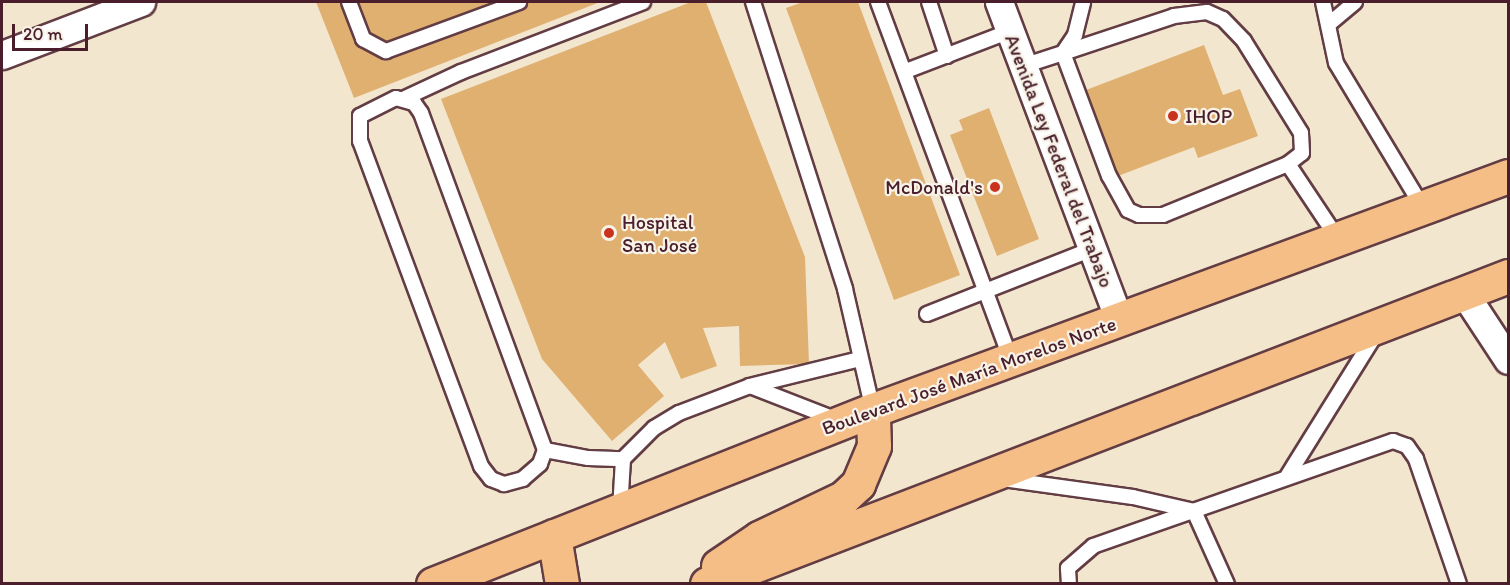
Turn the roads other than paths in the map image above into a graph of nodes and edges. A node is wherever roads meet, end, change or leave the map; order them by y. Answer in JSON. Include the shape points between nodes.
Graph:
{"nodes":[{"id":1,"x":141,"y":2,"type":"edge"},
{"id":2,"x":519,"y":2,"type":"edge"},
{"id":3,"x":643,"y":2,"type":"edge"},
{"id":4,"x":753,"y":2,"type":"edge"},
{"id":5,"x":878,"y":2,"type":"edge"},
{"id":6,"x":929,"y":2,"type":"edge"},
{"id":7,"x":999,"y":2,"type":"edge"},
{"id":8,"x":1083,"y":2,"type":"edge"},
{"id":9,"x":1323,"y":2,"type":"edge"},
{"id":10,"x":1355,"y":2,"type":"edge"},
{"id":11,"x":352,"y":3,"type":"edge"},
{"id":12,"x":110,"y":7,"type":"edge"},
{"id":13,"x":1329,"y":24,"type":"junction"},
{"id":14,"x":1010,"y":31,"type":"junction"},
{"id":15,"x":1063,"y":53,"type":"junction"},
{"id":16,"x":2,"y":55,"type":"edge"},
{"id":17,"x":947,"y":56,"type":"junction"},
{"id":18,"x":1023,"y":66,"type":"junction"},
{"id":19,"x":906,"y":71,"type":"junction"},
{"id":20,"x":405,"y":98,"type":"junction"},
{"id":21,"x":1288,"y":164,"type":"junction"},
{"id":22,"x":1509,"y":176,"type":"edge"},
{"id":23,"x":1423,"y":208,"type":"junction"},
{"id":24,"x":1338,"y":239,"type":"junction"},
{"id":25,"x":1092,"y":249,"type":"junction"},
{"id":26,"x":1509,"y":276,"type":"edge"},
{"id":27,"x":987,"y":292,"type":"junction"},
{"id":28,"x":1464,"y":293,"type":"junction"},
{"id":29,"x":927,"y":314,"type":"dead end"},
{"id":30,"x":1119,"y":320,"type":"junction"},
{"id":31,"x":1383,"y":322,"type":"junction"},
{"id":32,"x":860,"y":359,"type":"junction"},
{"id":33,"x":1509,"y":360,"type":"edge"},
{"id":34,"x":1011,"y":361,"type":"junction"},
{"id":35,"x":750,"y":386,"type":"junction"},
{"id":36,"x":873,"y":410,"type":"junction"},
{"id":37,"x":843,"y":422,"type":"junction"},
{"id":38,"x":545,"y":450,"type":"junction"},
{"id":39,"x":623,"y":459,"type":"junction"},
{"id":40,"x":1288,"y":476,"type":"junction"},
{"id":41,"x":989,"y":477,"type":"junction"},
{"id":42,"x":620,"y":510,"type":"junction"},
{"id":43,"x":1194,"y":511,"type":"junction"},
{"id":44,"x":554,"y":536,"type":"junction"},
{"id":45,"x":713,"y":582,"type":"edge"},
{"id":46,"x":433,"y":584,"type":"edge"},
{"id":47,"x":562,"y":584,"type":"edge"},
{"id":48,"x":1070,"y":584,"type":"edge"},
{"id":49,"x":1227,"y":584,"type":"edge"},
{"id":50,"x":1459,"y":584,"type":"edge"}],
"edges":[{"from":1,"to":12,"type":"street"},
{"from":2,"to":11,"type":"lane","via":[[386,51],[363,39]]},
{"from":3,"to":20,"type":"lane","via":[[461,72]]},
{"from":4,"to":32,"type":"lane","via":[[845,289]]},
{"from":5,"to":19,"type":"lane"},
{"from":6,"to":17,"type":"lane"},
{"from":7,"to":14,"type":"street","name":"Avenida Ley Federal del Trabajo"},
{"from":8,"to":15,"type":"lane","via":[[1075,35]]},
{"from":9,"to":13,"type":"lane"},
{"from":10,"to":13,"type":"lane"},
{"from":12,"to":16,"type":"street"},
{"from":13,"to":23,"type":"lane","via":[[1331,47],[1341,72]]},
{"from":14,"to":17,"type":"lane"},
{"from":14,"to":18,"type":"street","name":"Avenida Ley Federal del Trabajo"},
{"from":15,"to":18,"type":"lane"},
{"from":15,"to":21,"type":"lane","via":[[1109,176],[1128,210],[1139,215],[1163,214]]},
{"from":15,"to":21,"type":"lane","via":[[1174,16],[1207,12],[1223,19],[1244,40],[1304,139],[1302,153]]},
{"from":17,"to":19,"type":"lane"},
{"from":18,"to":25,"type":"street","name":"Avenida Ley Federal del Trabajo"},
{"from":19,"to":27,"type":"lane"},
{"from":20,"to":38,"type":"lane","via":[[421,112]]},
{"from":20,"to":38,"type":"lane","via":[[375,106],[360,116],[360,141],[480,466],[491,479],[504,484],[533,472]]},
{"from":21,"to":24,"type":"lane"},
{"from":22,"to":23,"type":"main road","name":"Boulevard José María Morelos Norte"},
{"from":23,"to":24,"type":"main road","name":"Boulevard José María Morelos Norte"},
{"from":24,"to":30,"type":"main road","name":"Boulevard José María Morelos Norte"},
{"from":25,"to":27,"type":"lane"},
{"from":25,"to":30,"type":"street","name":"Avenida Ley Federal del Trabajo"},
{"from":26,"to":28,"type":"main road"},
{"from":27,"to":29,"type":"lane"},
{"from":27,"to":34,"type":"lane"},
{"from":28,"to":31,"type":"main road"},
{"from":28,"to":33,"type":"street"},
{"from":30,"to":34,"type":"main road","name":"Boulevard José María Morelos Norte"},
{"from":31,"to":40,"type":"lane"},
{"from":31,"to":41,"type":"main road"},
{"from":32,"to":35,"type":"lane"},
{"from":32,"to":36,"type":"lane"},
{"from":34,"to":36,"type":"main road","name":"Boulevard José María Morelos Norte"},
{"from":35,"to":37,"type":"lane"},
{"from":35,"to":39,"type":"lane","via":[[679,413],[654,428]]},
{"from":36,"to":37,"type":"main road","name":"Boulevard José María Morelos Norte"},
{"from":36,"to":45,"type":"main road","via":[[874,446],[868,469],[858,484],[843,498],[759,538]]},
{"from":37,"to":42,"type":"main road","name":"Boulevard José María Morelos Norte"},
{"from":38,"to":39,"type":"lane","via":[[588,458]]},
{"from":39,"to":42,"type":"lane"},
{"from":40,"to":43,"type":"lane"},
{"from":40,"to":50,"type":"lane","via":[[1380,442],[1407,446],[1416,459]]},
{"from":41,"to":43,"type":"lane","via":[[1133,497]]},
{"from":41,"to":45,"type":"main road"},
{"from":42,"to":44,"type":"main road","name":"Boulevard José María Morelos Norte"},
{"from":43,"to":48,"type":"lane","via":[[1092,546],[1068,568]]},
{"from":43,"to":49,"type":"lane"},
{"from":44,"to":46,"type":"main road","name":"Boulevard José María Morelos Norte"},
{"from":44,"to":47,"type":"main road"}]}
